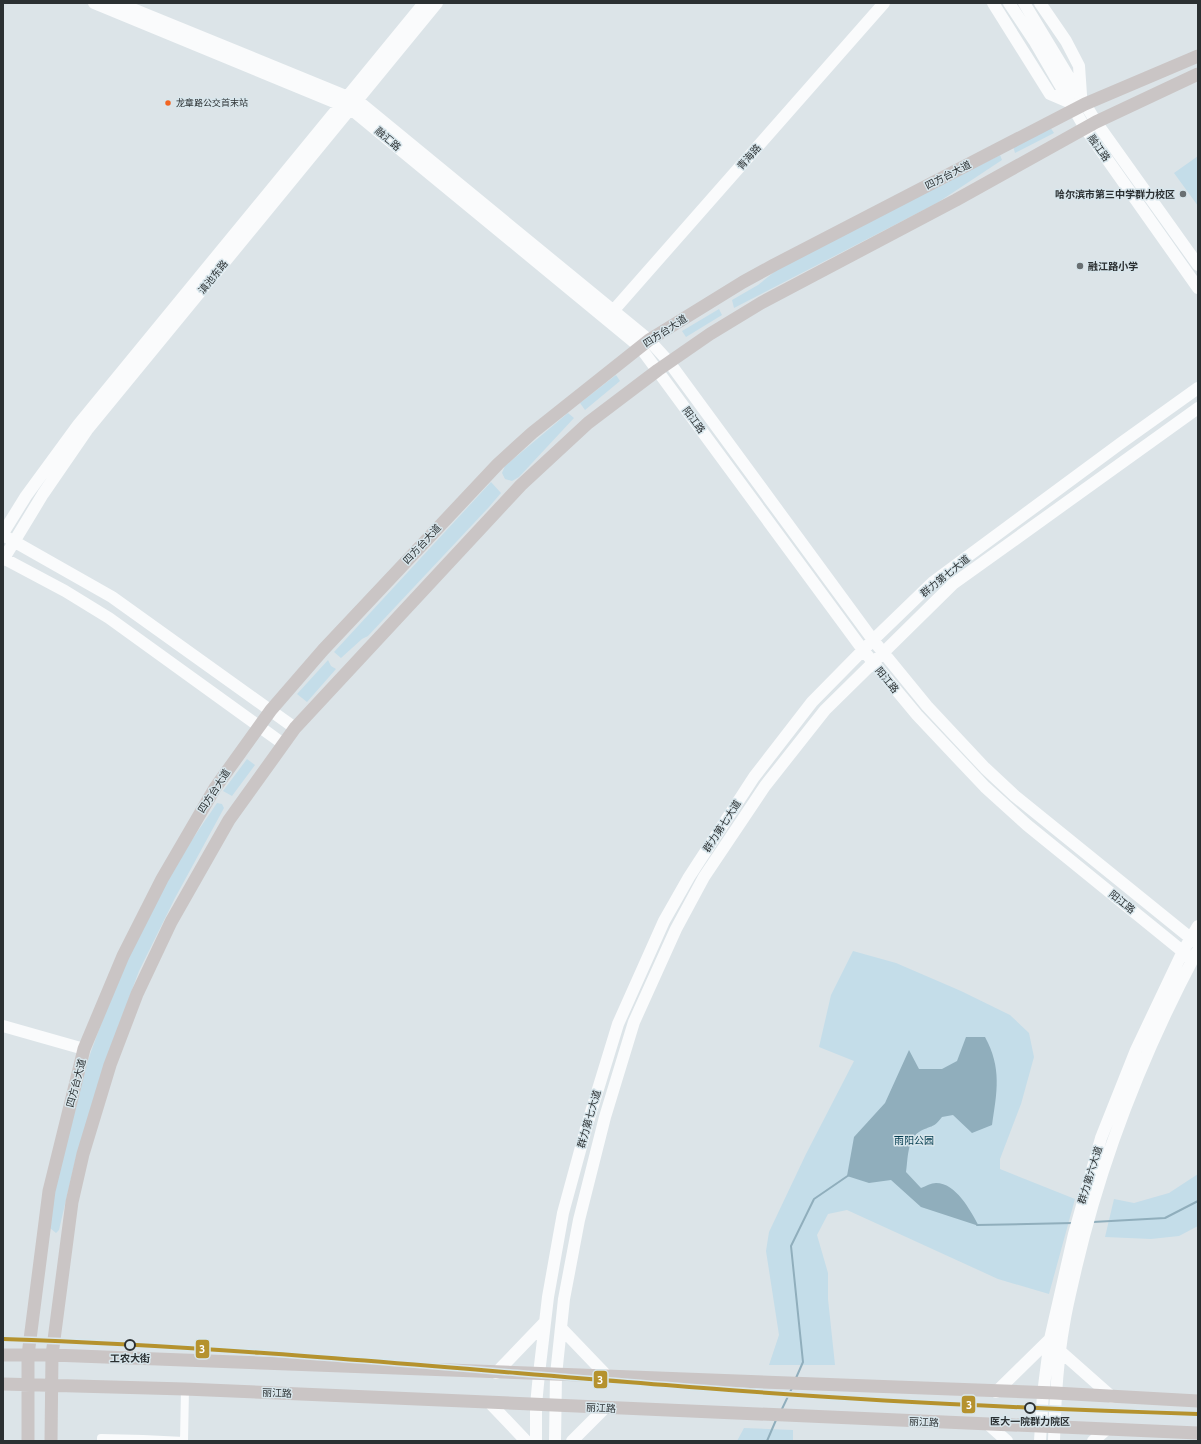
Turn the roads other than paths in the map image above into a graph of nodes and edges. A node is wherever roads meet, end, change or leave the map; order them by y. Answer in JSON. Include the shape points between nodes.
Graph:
{"nodes":[{"id":1,"x":94,"y":3,"type":"edge"},
{"id":2,"x":118,"y":3,"type":"edge"},
{"id":3,"x":424,"y":3,"type":"edge"},
{"id":4,"x":437,"y":3,"type":"edge"},
{"id":5,"x":884,"y":3,"type":"edge"},
{"id":6,"x":993,"y":3,"type":"edge"},
{"id":7,"x":1009,"y":3,"type":"edge"},
{"id":8,"x":1024,"y":3,"type":"edge"},
{"id":9,"x":1040,"y":3,"type":"edge"},
{"id":10,"x":1198,"y":56,"type":"edge"},
{"id":11,"x":1198,"y":74,"type":"edge"},
{"id":12,"x":349,"y":103,"type":"junction"},
{"id":13,"x":1078,"y":104,"type":"junction"},
{"id":14,"x":1091,"y":125,"type":"junction"},
{"id":15,"x":1198,"y":265,"type":"edge"},
{"id":16,"x":1198,"y":288,"type":"edge"},
{"id":17,"x":613,"y":311,"type":"junction"},
{"id":18,"x":645,"y":344,"type":"junction"},
{"id":19,"x":669,"y":362,"type":"junction"},
{"id":20,"x":658,"y":370,"type":"junction"},
{"id":21,"x":1198,"y":388,"type":"edge"},
{"id":22,"x":1198,"y":408,"type":"edge"},
{"id":23,"x":7,"y":537,"type":"edge"},
{"id":24,"x":3,"y":559,"type":"edge"},
{"id":25,"x":872,"y":640,"type":"junction"},
{"id":26,"x":863,"y":650,"type":"junction"},
{"id":27,"x":883,"y":652,"type":"junction"},
{"id":28,"x":872,"y":662,"type":"junction"},
{"id":29,"x":271,"y":710,"type":"junction"},
{"id":30,"x":258,"y":726,"type":"junction"},
{"id":31,"x":295,"y":728,"type":"junction"},
{"id":32,"x":282,"y":743,"type":"junction"},
{"id":33,"x":1198,"y":926,"type":"edge"},
{"id":34,"x":1194,"y":941,"type":"edge"},
{"id":35,"x":1191,"y":953,"type":"edge"},
{"id":36,"x":3,"y":1026,"type":"edge"},
{"id":37,"x":84,"y":1049,"type":"junction"},
{"id":38,"x":1079,"y":1235,"type":"junction"},
{"id":39,"x":545,"y":1322,"type":"junction"},
{"id":40,"x":561,"y":1328,"type":"junction"},
{"id":41,"x":1050,"y":1339,"type":"junction"},
{"id":42,"x":1060,"y":1351,"type":"junction"},
{"id":43,"x":3,"y":1355,"type":"edge"},
{"id":44,"x":28,"y":1355,"type":"junction"},
{"id":45,"x":52,"y":1355,"type":"junction"},
{"id":46,"x":496,"y":1372,"type":"junction"},
{"id":47,"x":538,"y":1374,"type":"junction"},
{"id":48,"x":556,"y":1375,"type":"junction"},
{"id":49,"x":608,"y":1377,"type":"junction"},
{"id":50,"x":3,"y":1384,"type":"edge"},
{"id":51,"x":28,"y":1384,"type":"junction"},
{"id":52,"x":52,"y":1384,"type":"junction"},
{"id":53,"x":185,"y":1389,"type":"junction"},
{"id":54,"x":996,"y":1392,"type":"junction"},
{"id":55,"x":1049,"y":1394,"type":"junction"},
{"id":56,"x":1112,"y":1397,"type":"junction"},
{"id":57,"x":1198,"y":1401,"type":"edge"},
{"id":58,"x":490,"y":1402,"type":"junction"},
{"id":59,"x":536,"y":1405,"type":"junction"},
{"id":60,"x":555,"y":1406,"type":"junction"},
{"id":61,"x":605,"y":1408,"type":"junction"},
{"id":62,"x":989,"y":1425,"type":"junction"},
{"id":63,"x":1054,"y":1426,"type":"junction"},
{"id":64,"x":1040,"y":1427,"type":"junction"},
{"id":65,"x":1106,"y":1430,"type":"junction"},
{"id":66,"x":1198,"y":1433,"type":"edge"},
{"id":67,"x":143,"y":1440,"type":"edge"},
{"id":68,"x":28,"y":1441,"type":"edge"},
{"id":69,"x":51,"y":1441,"type":"edge"},
{"id":70,"x":101,"y":1441,"type":"edge"},
{"id":71,"x":184,"y":1441,"type":"edge"},
{"id":72,"x":526,"y":1441,"type":"edge"},
{"id":73,"x":536,"y":1441,"type":"edge"},
{"id":74,"x":555,"y":1441,"type":"edge"},
{"id":75,"x":572,"y":1441,"type":"edge"},
{"id":76,"x":1008,"y":1441,"type":"edge"},
{"id":77,"x":1040,"y":1441,"type":"edge"},
{"id":78,"x":1054,"y":1441,"type":"edge"},
{"id":79,"x":1093,"y":1441,"type":"edge"}],
"edges":[{"from":1,"to":12,"type":"street","name":"融汇路"},
{"from":2,"to":12,"type":"street","name":"融汇路"},
{"from":3,"to":12,"type":"street","name":"滇池东路"},
{"from":4,"to":12,"type":"street","name":"滇池东路"},
{"from":5,"to":17,"type":"street","name":"青海路"},
{"from":6,"to":13,"type":"street","via":[[1050,94]]},
{"from":7,"to":13,"type":"street","name":"融江路"},
{"from":8,"to":13,"type":"street","name":"融江路"},
{"from":9,"to":13,"type":"street","via":[[1066,41],[1079,66]]},
{"from":10,"to":13,"type":"main road","name":"四方台大道"},
{"from":11,"to":14,"type":"main road"},
{"from":12,"to":17,"type":"street","name":"融汇路"},
{"from":12,"to":18,"type":"street","name":"融汇路"},
{"from":12,"to":23,"type":"street","name":"滇池东路","via":[[87,430]]},
{"from":13,"to":14,"type":"street","name":"融江路"},
{"from":13,"to":18,"type":"main road","name":"四方台大道","via":[[743,282]]},
{"from":14,"to":15,"type":"street","name":"融江路"},
{"from":14,"to":16,"type":"street","name":"融江路"},
{"from":14,"to":19,"type":"main road","via":[[762,303]]},
{"from":17,"to":18,"type":"street","name":"融汇路"},
{"from":18,"to":19,"type":"street","name":"阳江路"},
{"from":18,"to":20,"type":"street","name":"阳江路"},
{"from":18,"to":29,"type":"main road","name":"四方台大道","via":[[532,433],[498,464],[339,633]]},
{"from":19,"to":20,"type":"main road"},
{"from":19,"to":25,"type":"street","name":"阳江路"},
{"from":20,"to":26,"type":"street","name":"阳江路"},
{"from":20,"to":31,"type":"main road","via":[[588,423],[521,485]]},
{"from":21,"to":25,"type":"street","name":"群力第七大道","via":[[933,582]]},
{"from":22,"to":27,"type":"street","name":"群力第七大道","via":[[953,584]]},
{"from":23,"to":24,"type":"street","name":"滇池东路"},
{"from":23,"to":29,"type":"street","via":[[112,597]]},
{"from":24,"to":30,"type":"street","via":[[65,591],[109,618]]},
{"from":25,"to":26,"type":"street","name":"群力第七大道"},
{"from":25,"to":27,"type":"street","name":"阳江路"},
{"from":26,"to":28,"type":"street","name":"阳江路"},
{"from":26,"to":39,"type":"street","name":"群力第七大道","via":[[812,702],[754,777],[689,877],[664,921],[618,1024],[587,1125],[563,1213]]},
{"from":27,"to":28,"type":"street","name":"群力第七大道"},
{"from":27,"to":34,"type":"street","name":"阳江路","via":[[927,706],[1015,796]]},
{"from":28,"to":35,"type":"street","name":"阳江路","via":[[916,715],[985,787],[1027,825]]},
{"from":28,"to":40,"type":"street","name":"群力第七大道","via":[[825,710],[764,786],[704,877],[676,929],[634,1022],[605,1117],[579,1220]]},
{"from":29,"to":30,"type":"main road","name":"四方台大道"},
{"from":29,"to":31,"type":"street"},
{"from":30,"to":32,"type":"street"},
{"from":30,"to":37,"type":"main road","name":"四方台大道","via":[[215,788],[162,879],[123,956]]},
{"from":31,"to":32,"type":"main road"},
{"from":32,"to":45,"type":"main road","via":[[229,820],[171,922],[137,994],[110,1065],[83,1154],[72,1202]]},
{"from":33,"to":34,"type":"street","name":"群力第六大道"},
{"from":34,"to":35,"type":"street","name":"群力第六大道"},
{"from":35,"to":38,"type":"street","name":"群力第六大道","via":[[1124,1079],[1101,1138]]},
{"from":36,"to":37,"type":"street"},
{"from":37,"to":44,"type":"main road","name":"四方台大道","via":[[49,1191]]},
{"from":38,"to":41,"type":"street","name":"群力第六大道"},
{"from":38,"to":42,"type":"street","name":"群力第六大道"},
{"from":39,"to":46,"type":"street"},
{"from":39,"to":47,"type":"street","name":"群力第七大道"},
{"from":40,"to":48,"type":"street","name":"群力第七大道"},
{"from":40,"to":49,"type":"street"},
{"from":41,"to":54,"type":"street"},
{"from":41,"to":55,"type":"street","name":"群力第六大道"},
{"from":42,"to":55,"type":"street","name":"群力第六大道"},
{"from":42,"to":56,"type":"street"},
{"from":43,"to":44,"type":"main road"},
{"from":44,"to":45,"type":"main road"},
{"from":44,"to":51,"type":"main road"},
{"from":45,"to":46,"type":"main road"},
{"from":45,"to":52,"type":"main road"},
{"from":46,"to":47,"type":"main road"},
{"from":47,"to":48,"type":"main road"},
{"from":47,"to":59,"type":"street","name":"群力第七大道"},
{"from":48,"to":49,"type":"main road"},
{"from":48,"to":60,"type":"street","name":"群力第七大道"},
{"from":49,"to":54,"type":"main road"},
{"from":50,"to":51,"type":"main road","name":"丽江路"},
{"from":51,"to":52,"type":"main road","name":"丽江路"},
{"from":51,"to":68,"type":"main road"},
{"from":52,"to":53,"type":"main road","name":"丽江路"},
{"from":52,"to":69,"type":"main road"},
{"from":53,"to":58,"type":"main road","name":"丽江路"},
{"from":53,"to":71,"type":"street"},
{"from":54,"to":55,"type":"main road"},
{"from":55,"to":56,"type":"main road"},
{"from":55,"to":63,"type":"street","name":"群力第六大道"},
{"from":55,"to":64,"type":"street","name":"群力第六大道"},
{"from":56,"to":57,"type":"main road"},
{"from":58,"to":59,"type":"main road","name":"丽江路"},
{"from":58,"to":72,"type":"street"},
{"from":59,"to":60,"type":"main road","name":"丽江路"},
{"from":59,"to":73,"type":"street","name":"群力第七大道"},
{"from":60,"to":61,"type":"main road","name":"丽江路"},
{"from":60,"to":74,"type":"street","name":"群力第七大道"},
{"from":61,"to":62,"type":"main road","name":"丽江路"},
{"from":61,"to":75,"type":"street"},
{"from":62,"to":64,"type":"main road","name":"丽江路"},
{"from":62,"to":76,"type":"street"},
{"from":63,"to":64,"type":"main road","name":"丽江路"},
{"from":63,"to":65,"type":"main road","name":"丽江路"},
{"from":63,"to":78,"type":"street","name":"群力第六大道"},
{"from":64,"to":77,"type":"street","name":"群力第六大道"},
{"from":65,"to":66,"type":"main road","name":"丽江路"},
{"from":65,"to":79,"type":"street"},
{"from":67,"to":70,"type":"street","via":[[101,1438]]},
{"from":67,"to":71,"type":"street"}]}
